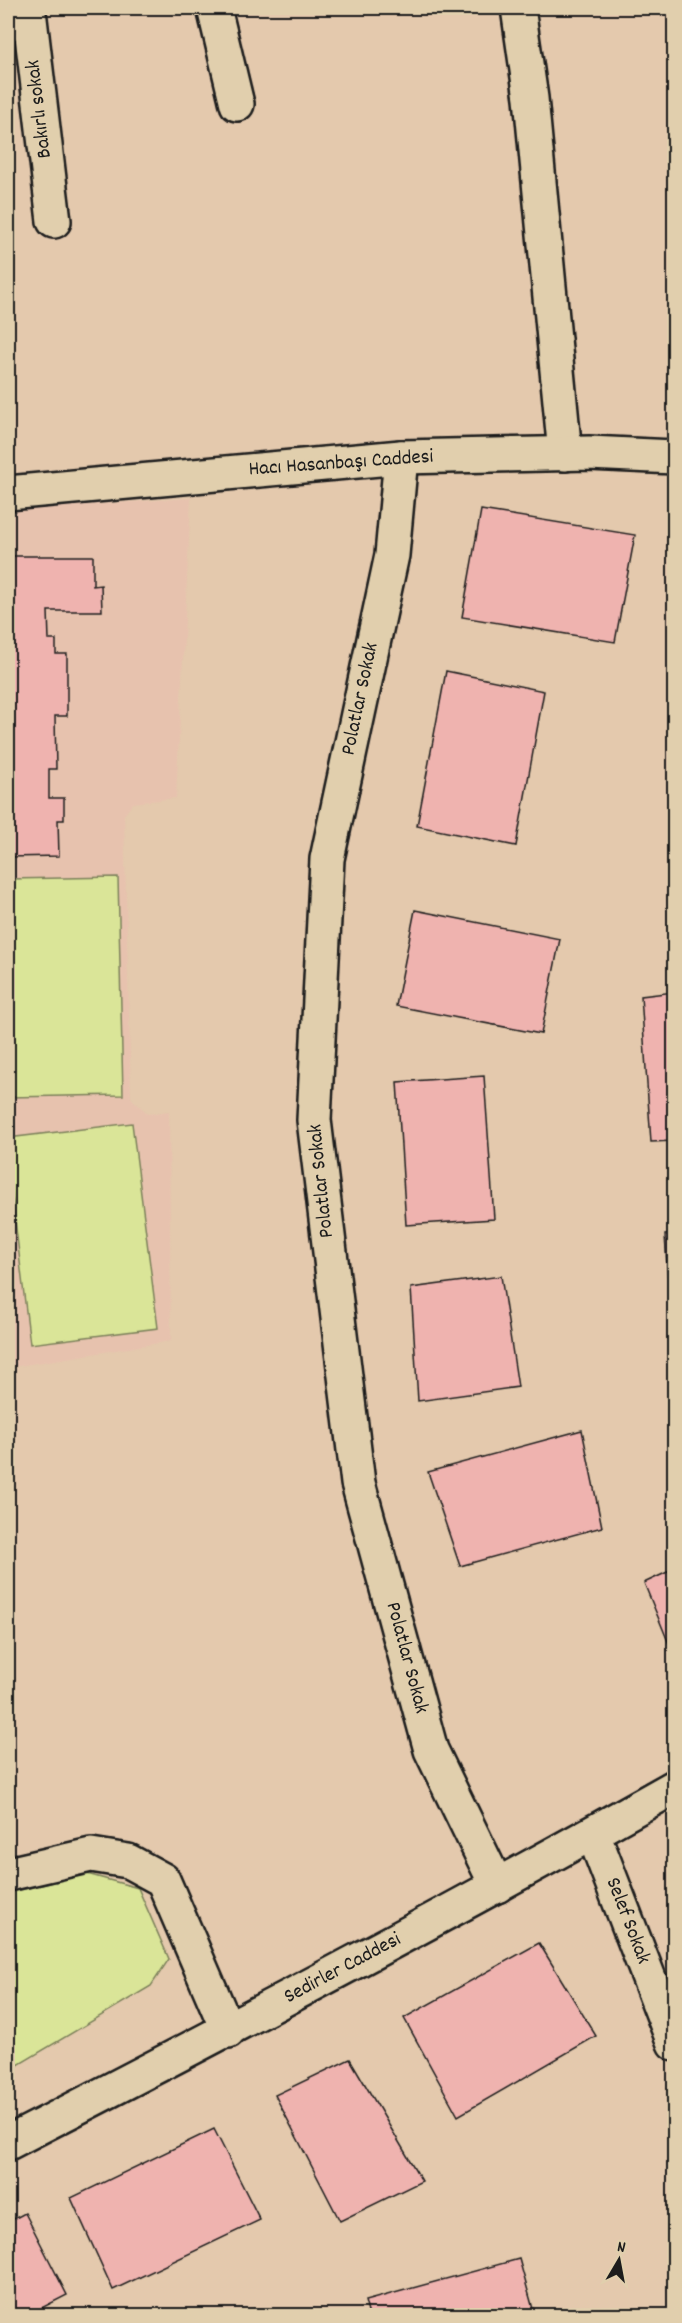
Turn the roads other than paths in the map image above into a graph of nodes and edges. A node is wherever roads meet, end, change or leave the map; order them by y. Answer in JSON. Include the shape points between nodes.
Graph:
{"nodes":[{"id":1,"x":214,"y":8,"type":"edge"},
{"id":2,"x":518,"y":8,"type":"edge"},
{"id":3,"x":8,"y":23,"type":"edge"},
{"id":4,"x":237,"y":104,"type":"dead end"},
{"id":5,"x":54,"y":221,"type":"dead end"},
{"id":6,"x":565,"y":454,"type":"junction"},
{"id":7,"x":401,"y":457,"type":"junction"},
{"id":8,"x":675,"y":457,"type":"edge"},
{"id":9,"x":8,"y":493,"type":"edge"},
{"id":10,"x":675,"y":1787,"type":"edge"},
{"id":11,"x":593,"y":1833,"type":"junction"},
{"id":12,"x":8,"y":1874,"type":"edge"},
{"id":13,"x":497,"y":1886,"type":"junction"},
{"id":14,"x":228,"y":2031,"type":"junction"},
{"id":15,"x":675,"y":2043,"type":"edge"},
{"id":16,"x":8,"y":2144,"type":"edge"}],
"edges":[{"from":1,"to":4,"type":"street"},
{"from":2,"to":6,"type":"street","via":[[531,98]]},
{"from":3,"to":5,"type":"street","name":"Bakırlı sokak","via":[[30,19]]},
{"from":6,"to":7,"type":"street","name":"Hacı Hasanbaşı Caddesi"},
{"from":6,"to":8,"type":"street","name":"Hacı Hasanbaşı Caddesi"},
{"from":7,"to":9,"type":"street","name":"Hacı Hasanbaşı Caddesi"},
{"from":7,"to":13,"type":"street","name":"Polatlar Sokak","via":[[392,555],[327,859],[314,1120],[358,1483],[431,1750]]},
{"from":10,"to":11,"type":"street","name":"Sedirler Caddesi"},
{"from":11,"to":13,"type":"street","name":"Sedirler Caddesi"},
{"from":11,"to":15,"type":"street","name":"Selef Sokak"},
{"from":12,"to":14,"type":"street","via":[[91,1855],[128,1861],[163,1880]]},
{"from":13,"to":14,"type":"street","name":"Sedirler Caddesi"},
{"from":14,"to":16,"type":"street","name":"Sedirler Caddesi"}]}
